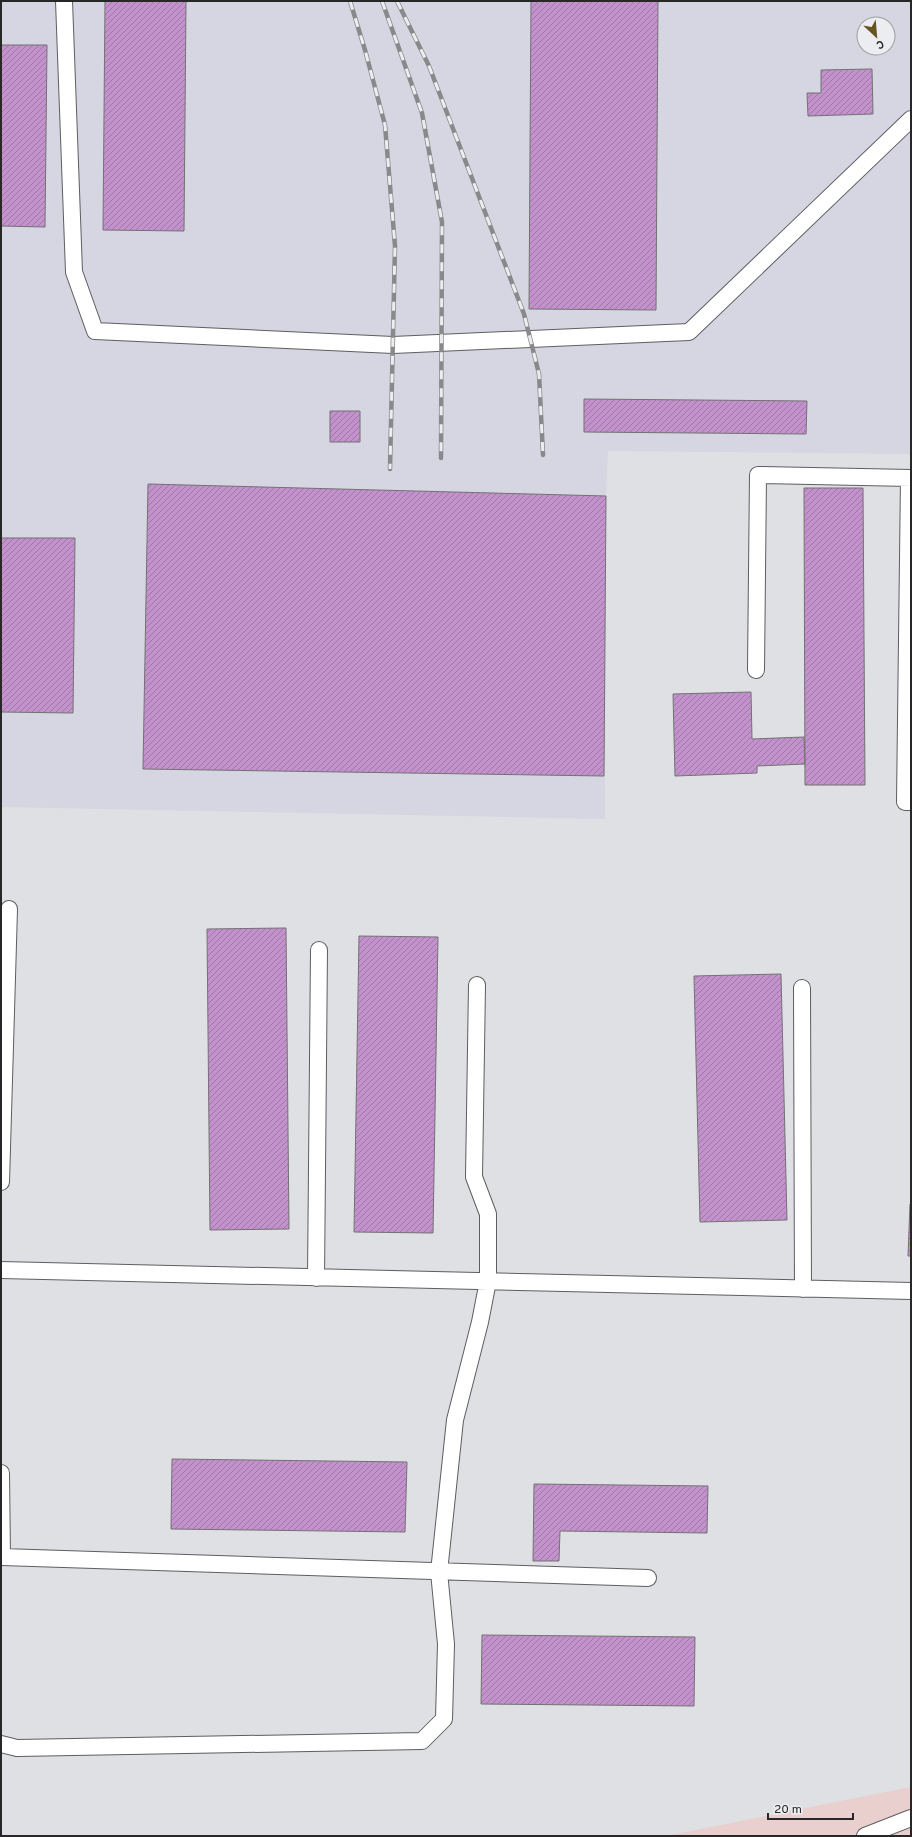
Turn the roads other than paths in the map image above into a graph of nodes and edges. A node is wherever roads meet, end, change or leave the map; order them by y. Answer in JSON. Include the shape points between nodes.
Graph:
{"nodes":[{"id":1,"x":64,"y":1,"type":"edge"},
{"id":2,"x":911,"y":119,"type":"edge"},
{"id":3,"x":910,"y":478,"type":"edge"},
{"id":4,"x":756,"y":670,"type":"dead end"},
{"id":5,"x":911,"y":802,"type":"edge"},
{"id":6,"x":9,"y":909,"type":"dead end"},
{"id":7,"x":319,"y":950,"type":"dead end"},
{"id":8,"x":477,"y":986,"type":"dead end"},
{"id":9,"x":802,"y":988,"type":"dead end"},
{"id":10,"x":1,"y":1182,"type":"edge"},
{"id":11,"x":1,"y":1270,"type":"edge"},
{"id":12,"x":316,"y":1278,"type":"junction"},
{"id":13,"x":488,"y":1281,"type":"junction"},
{"id":14,"x":803,"y":1289,"type":"junction"},
{"id":15,"x":911,"y":1291,"type":"edge"},
{"id":16,"x":1,"y":1473,"type":"edge"},
{"id":17,"x":2,"y":1557,"type":"edge"},
{"id":18,"x":439,"y":1572,"type":"junction"},
{"id":19,"x":648,"y":1578,"type":"dead end"},
{"id":20,"x":1,"y":1744,"type":"edge"},
{"id":21,"x":911,"y":1818,"type":"edge"},
{"id":22,"x":865,"y":1836,"type":"edge"}],
"edges":[{"from":1,"to":2,"type":"lane","via":[[74,272],[95,331],[393,345],[689,332]]},
{"from":3,"to":4,"type":"lane","via":[[758,475]]},
{"from":3,"to":5,"type":"lane","via":[[905,802]]},
{"from":6,"to":10,"type":"lane"},
{"from":7,"to":12,"type":"lane"},
{"from":8,"to":13,"type":"lane","via":[[474,1177],[488,1214]]},
{"from":9,"to":14,"type":"lane"},
{"from":11,"to":12,"type":"lane"},
{"from":12,"to":13,"type":"lane"},
{"from":13,"to":14,"type":"lane"},
{"from":13,"to":18,"type":"lane","via":[[455,1420]]},
{"from":14,"to":15,"type":"lane"},
{"from":16,"to":17,"type":"lane"},
{"from":17,"to":18,"type":"lane"},
{"from":18,"to":19,"type":"lane"},
{"from":18,"to":20,"type":"lane","via":[[446,1644],[444,1719],[422,1741],[17,1748]]},
{"from":21,"to":22,"type":"lane"}]}
